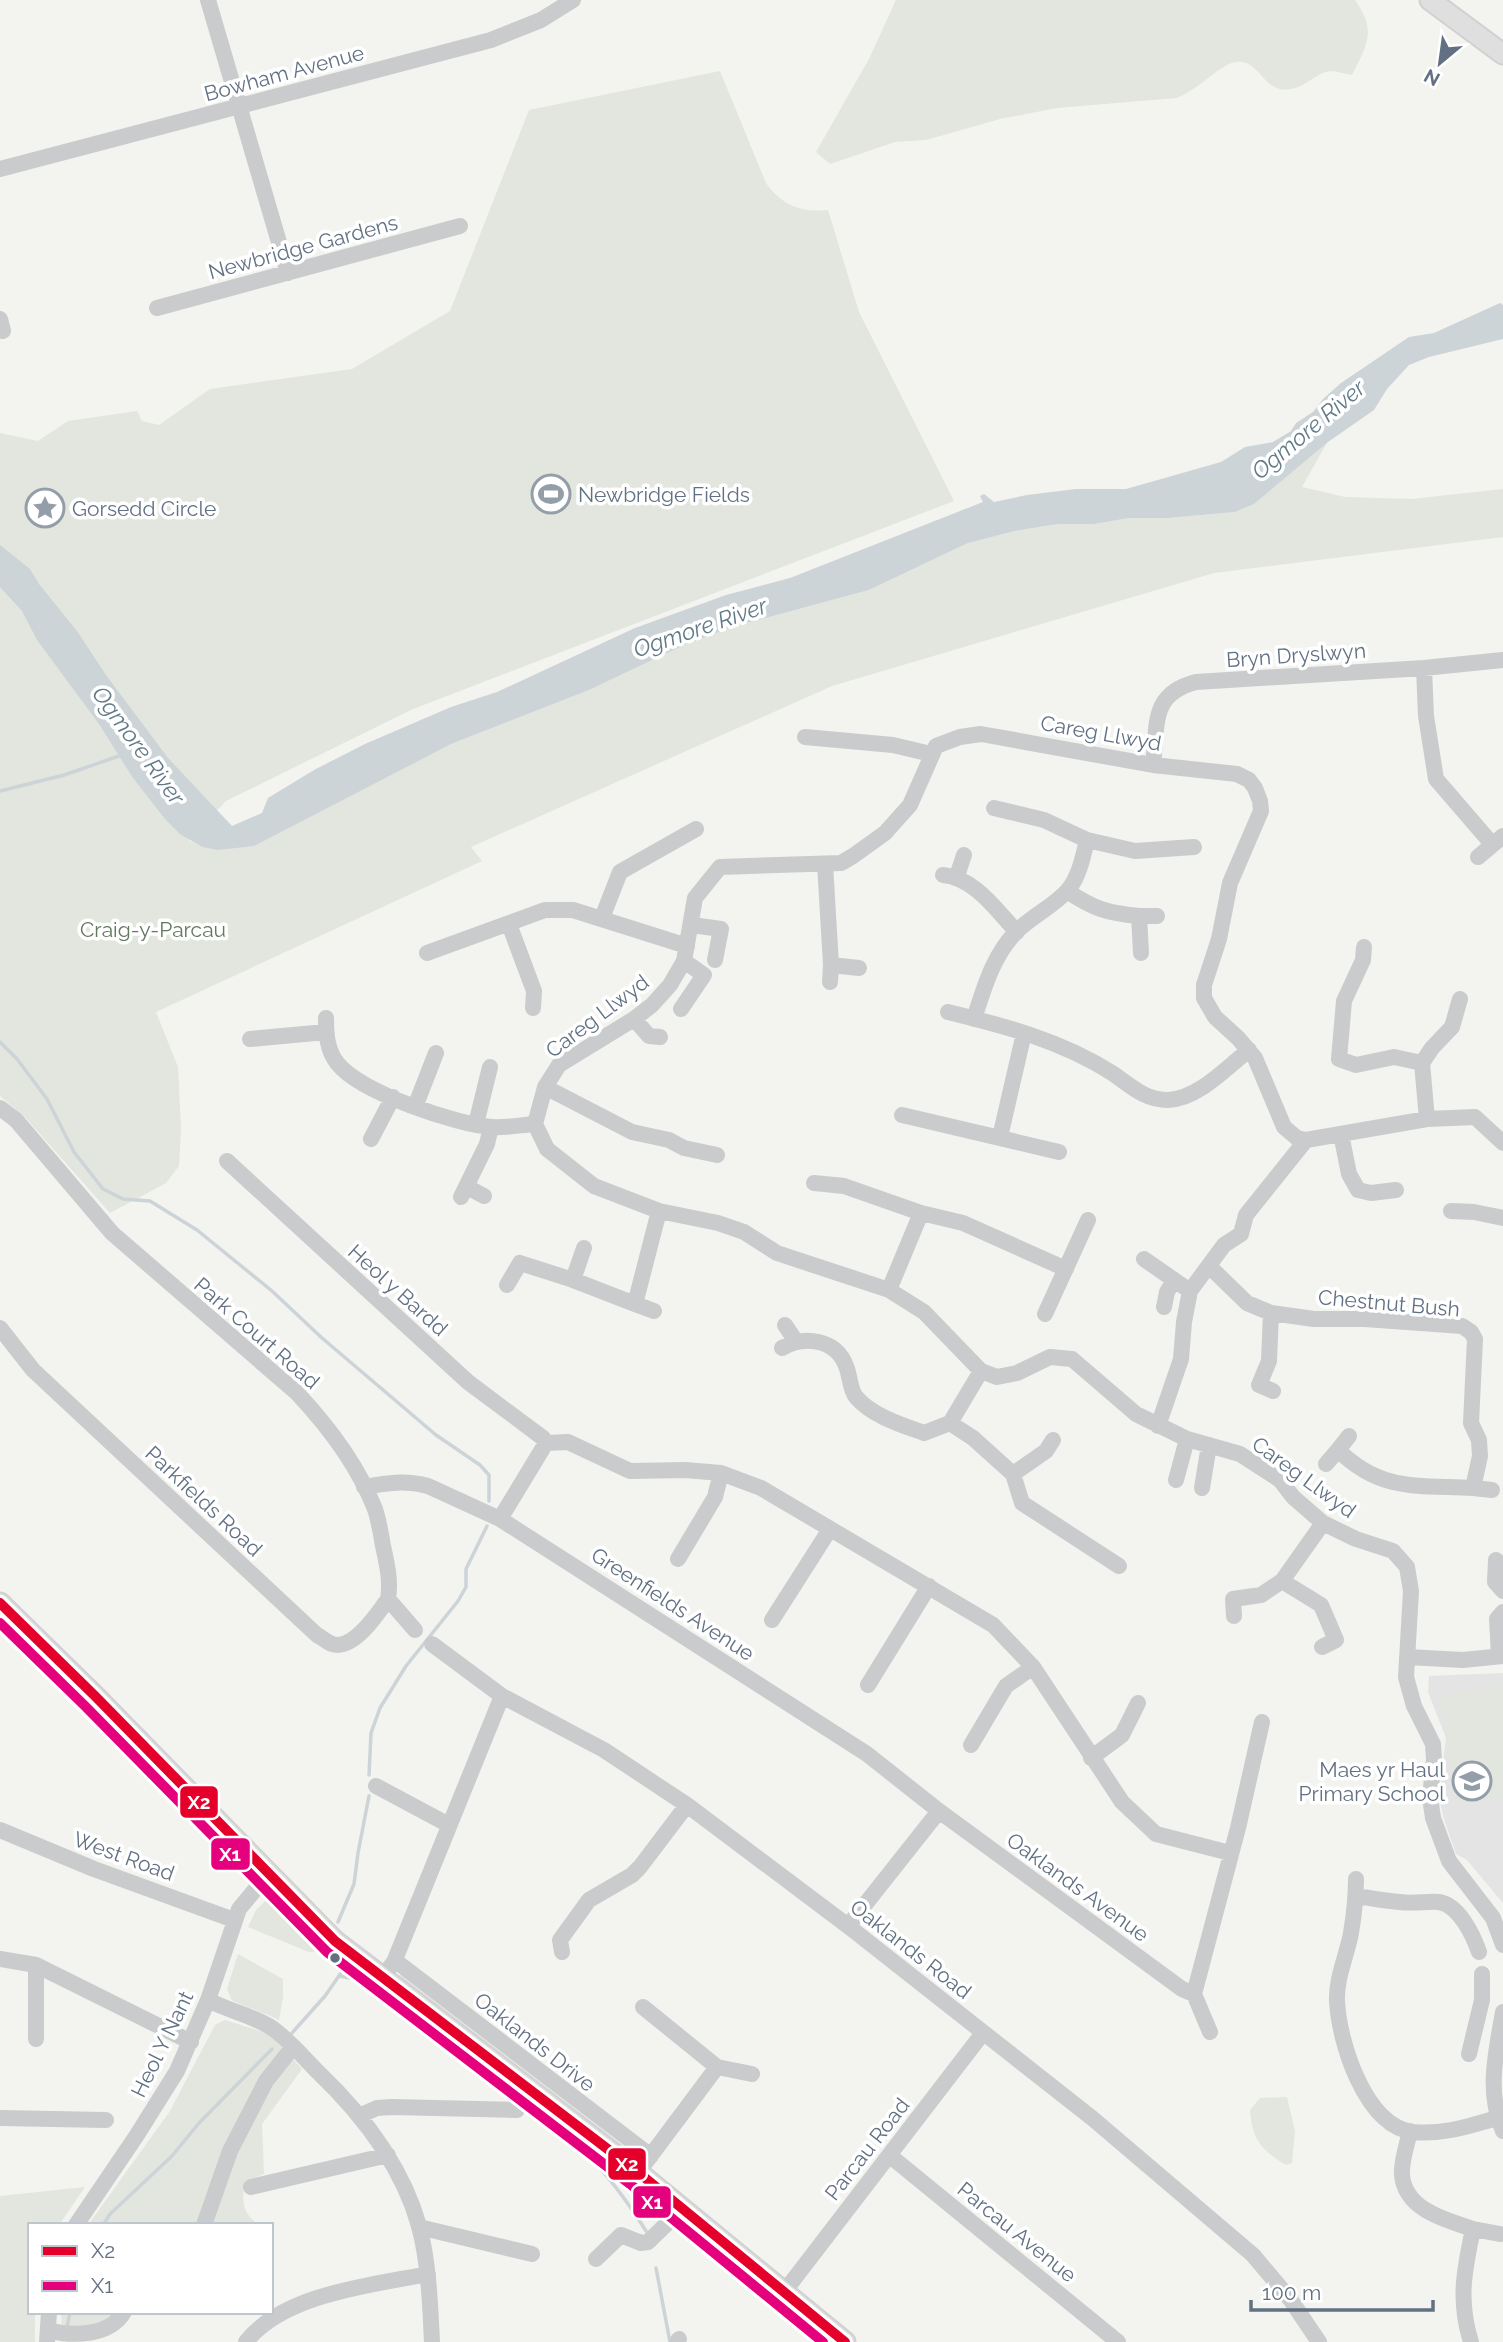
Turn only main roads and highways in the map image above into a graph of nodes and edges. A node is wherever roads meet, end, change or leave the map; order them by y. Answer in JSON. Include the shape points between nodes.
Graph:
{"nodes":[{"id":1,"x":1430,"y":0,"type":"edge"},
{"id":2,"x":1503,"y":54,"type":"edge"},
{"id":3,"x":0,"y":1603,"type":"edge"},
{"id":4,"x":833,"y":2338,"type":"edge"}],
"edges":[{"from":1,"to":2,"type":"main road"},
{"from":3,"to":4,"type":"main road","via":[[335,1941],[388,1970],[683,2208]]}]}
